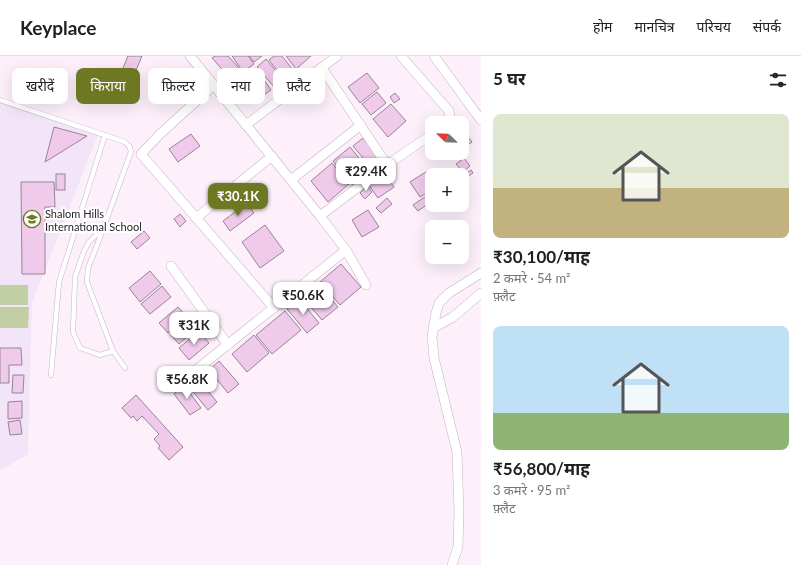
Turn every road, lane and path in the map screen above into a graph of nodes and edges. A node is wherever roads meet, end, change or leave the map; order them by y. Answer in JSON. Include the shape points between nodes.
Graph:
{"nodes":[{"id":1,"x":336,"y":56,"type":"edge"},
{"id":2,"x":401,"y":56,"type":"edge"},
{"id":3,"x":434,"y":56,"type":"edge"},
{"id":4,"x":194,"y":57,"type":"edge"},
{"id":5,"x":322,"y":68,"type":"edge"},
{"id":6,"x":325,"y":72,"type":"edge"},
{"id":7,"x":214,"y":85,"type":"junction"},
{"id":8,"x":0,"y":100,"type":"edge"},
{"id":9,"x":273,"y":104,"type":"edge"},
{"id":10,"x":450,"y":116,"type":"edge"},
{"id":11,"x":481,"y":120,"type":"edge"},
{"id":12,"x":246,"y":124,"type":"junction"},
{"id":13,"x":361,"y":126,"type":"junction"},
{"id":14,"x":105,"y":135,"type":"junction"},
{"id":15,"x":425,"y":139,"type":"edge"},
{"id":16,"x":272,"y":156,"type":"junction"},
{"id":17,"x":387,"y":165,"type":"junction"},
{"id":18,"x":291,"y":180,"type":"junction"},
{"id":19,"x":320,"y":216,"type":"junction"},
{"id":20,"x":196,"y":218,"type":"junction"},
{"id":21,"x":104,"y":227,"type":"junction"},
{"id":22,"x":346,"y":250,"type":"junction"},
{"id":23,"x":171,"y":266,"type":"dead end"},
{"id":24,"x":481,"y":273,"type":"edge"},
{"id":25,"x":366,"y":285,"type":"dead end"},
{"id":26,"x":481,"y":293,"type":"edge"},
{"id":27,"x":274,"y":308,"type":"junction"},
{"id":28,"x":433,"y":328,"type":"junction"},
{"id":29,"x":228,"y":345,"type":"junction"},
{"id":30,"x":113,"y":350,"type":"junction"},
{"id":31,"x":125,"y":368,"type":"dead end"},
{"id":32,"x":51,"y":375,"type":"dead end"},
{"id":33,"x":181,"y":382,"type":"dead end"},
{"id":34,"x":452,"y":565,"type":"edge"}],
"edges":[{"from":1,"to":5,"type":"street"},
{"from":2,"to":10,"type":"street","via":[[449,111]]},
{"from":3,"to":11,"type":"street"},
{"from":4,"to":7,"type":"street"},
{"from":6,"to":13,"type":"street"},
{"from":7,"to":12,"type":"street"},
{"from":7,"to":20,"type":"street","via":[[140,154]]},
{"from":8,"to":14,"type":"lane"},
{"from":9,"to":12,"type":"street"},
{"from":12,"to":16,"type":"street"},
{"from":13,"to":17,"type":"street"},
{"from":13,"to":18,"type":"street"},
{"from":14,"to":21,"type":"lane","via":[[125,142],[130,146],[131,152]]},
{"from":14,"to":32,"type":"lane","via":[[59,282]]},
{"from":15,"to":17,"type":"street"},
{"from":16,"to":18,"type":"street"},
{"from":16,"to":20,"type":"street"},
{"from":17,"to":19,"type":"street"},
{"from":18,"to":19,"type":"street"},
{"from":19,"to":22,"type":"street"},
{"from":20,"to":27,"type":"street"},
{"from":21,"to":30,"type":"lane","via":[[88,268],[87,282]]},
{"from":21,"to":30,"type":"lane","via":[[89,242],[75,277],[73,332],[80,348],[100,355]]},
{"from":22,"to":25,"type":"street"},
{"from":22,"to":27,"type":"street"},
{"from":23,"to":29,"type":"street"},
{"from":24,"to":28,"type":"street","via":[[449,293],[439,303]]},
{"from":26,"to":28,"type":"street","via":[[453,317]]},
{"from":27,"to":29,"type":"street"},
{"from":28,"to":34,"type":"street","via":[[434,358],[457,452],[458,547]]},
{"from":29,"to":33,"type":"street"},
{"from":30,"to":31,"type":"lane"}]}
